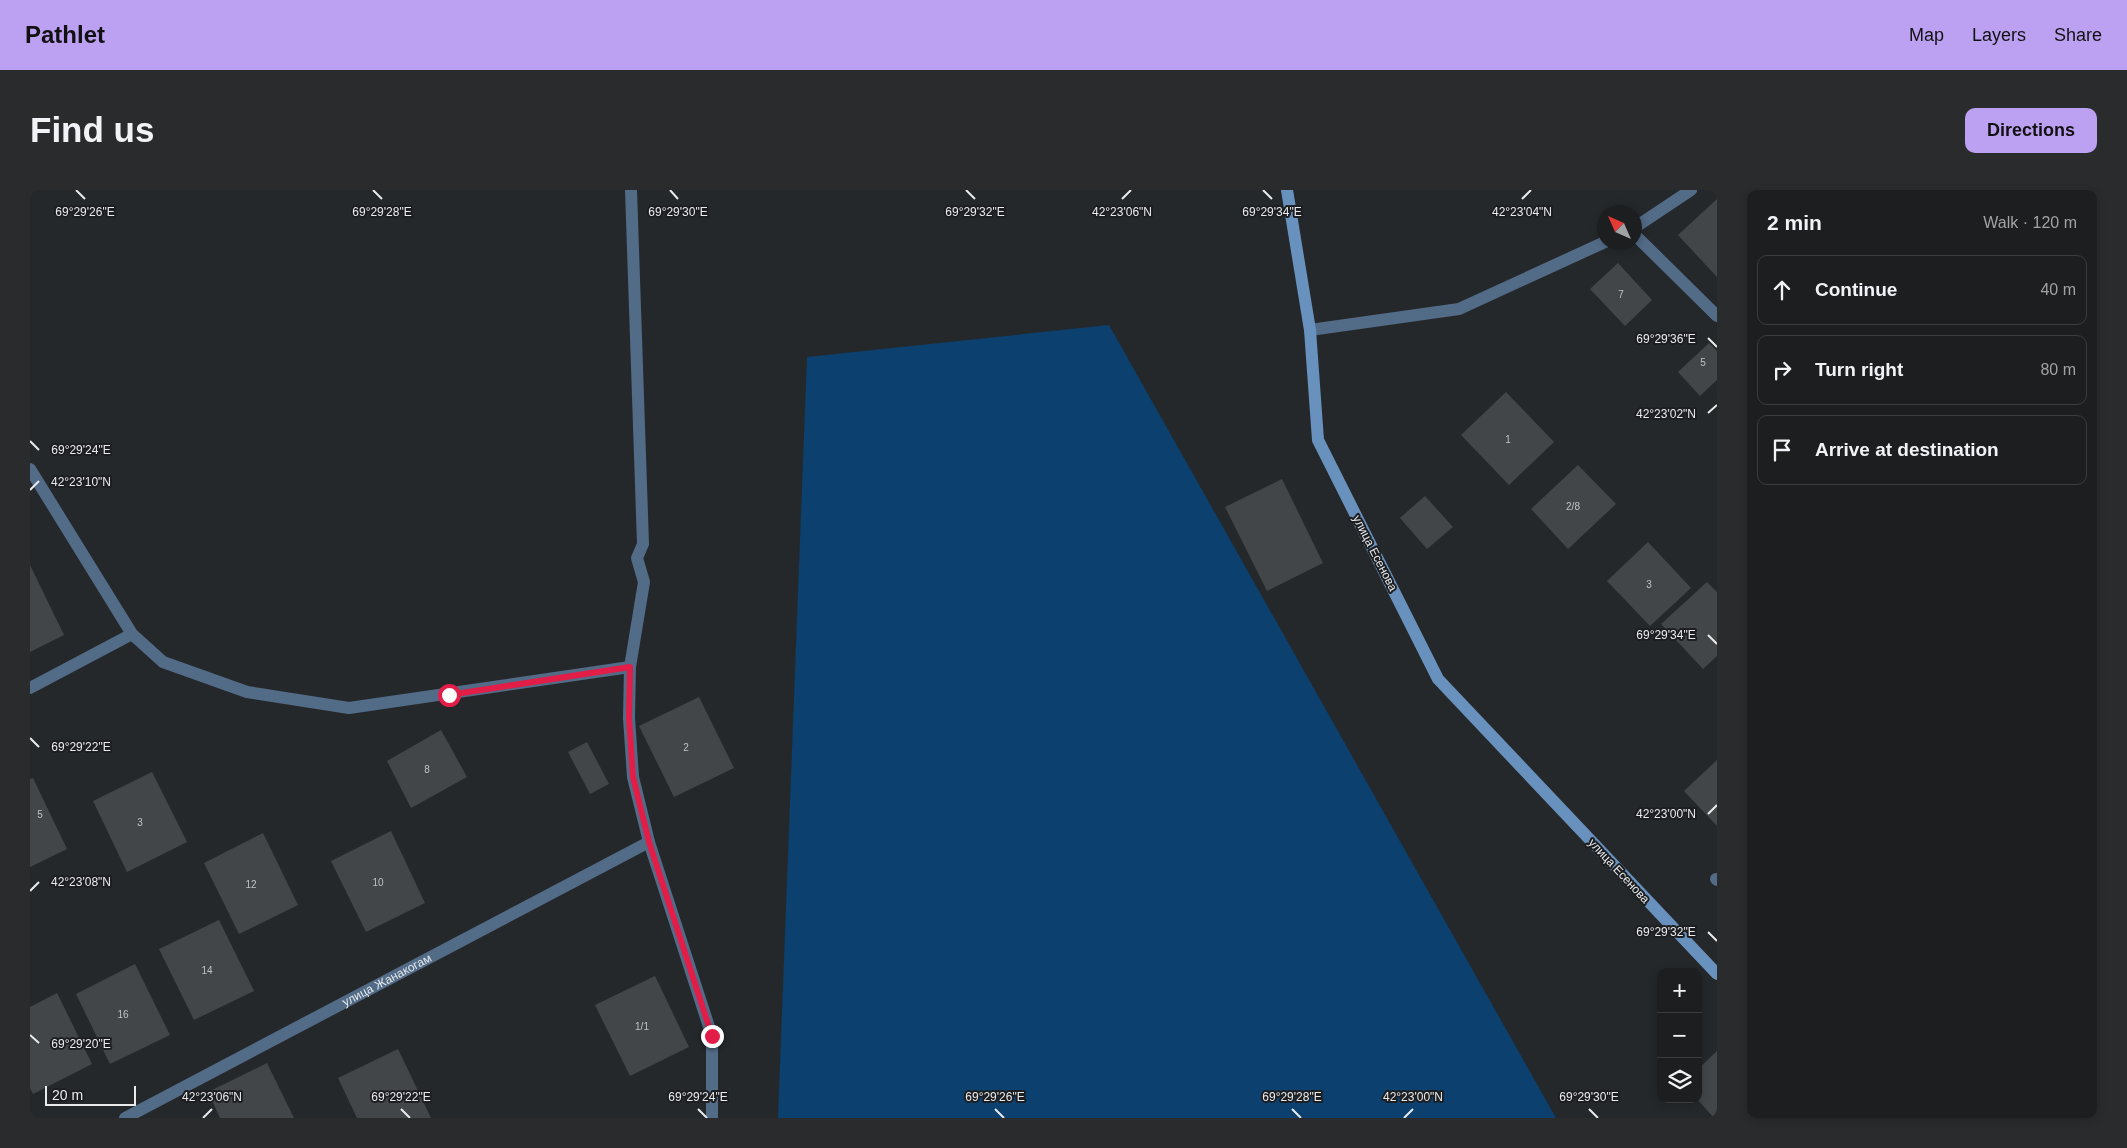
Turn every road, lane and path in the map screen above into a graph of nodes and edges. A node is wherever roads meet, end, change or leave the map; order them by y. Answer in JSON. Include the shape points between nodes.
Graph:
{"nodes":[{"id":1,"x":632,"y":190,"type":"edge"},
{"id":2,"x":1287,"y":190,"type":"edge"},
{"id":3,"x":1691,"y":190,"type":"edge"},
{"id":4,"x":1642,"y":223,"type":"edge"},
{"id":5,"x":1642,"y":242,"type":"edge"},
{"id":6,"x":1597,"y":246,"type":"edge"},
{"id":7,"x":1717,"y":316,"type":"edge"},
{"id":8,"x":1310,"y":330,"type":"junction"},
{"id":9,"x":30,"y":469,"type":"edge"},
{"id":10,"x":132,"y":634,"type":"junction"},
{"id":11,"x":630,"y":667,"type":"junction"},
{"id":12,"x":30,"y":688,"type":"edge"},
{"id":13,"x":649,"y":842,"type":"junction"},
{"id":14,"x":1717,"y":974,"type":"edge"},
{"id":15,"x":125,"y":1118,"type":"edge"},
{"id":16,"x":712,"y":1118,"type":"edge"}],
"edges":[{"from":1,"to":11,"type":"street","via":[[643,544],[637,558],[644,582]]},
{"from":2,"to":8,"type":"street","name":"улица Есенова"},
{"from":3,"to":4,"type":"street"},
{"from":5,"to":7,"type":"street"},
{"from":6,"to":8,"type":"street","via":[[1459,309]]},
{"from":8,"to":14,"type":"street","name":"улица Есенова","via":[[1318,440],[1438,679]]},
{"from":9,"to":10,"type":"street"},
{"from":10,"to":11,"type":"street","via":[[163,662],[247,692],[349,708]]},
{"from":10,"to":12,"type":"street"},
{"from":11,"to":13,"type":"street","via":[[633,777]]},
{"from":13,"to":15,"type":"street","name":"улица Жанакогам"},
{"from":13,"to":16,"type":"street","via":[[712,1036]]}]}
